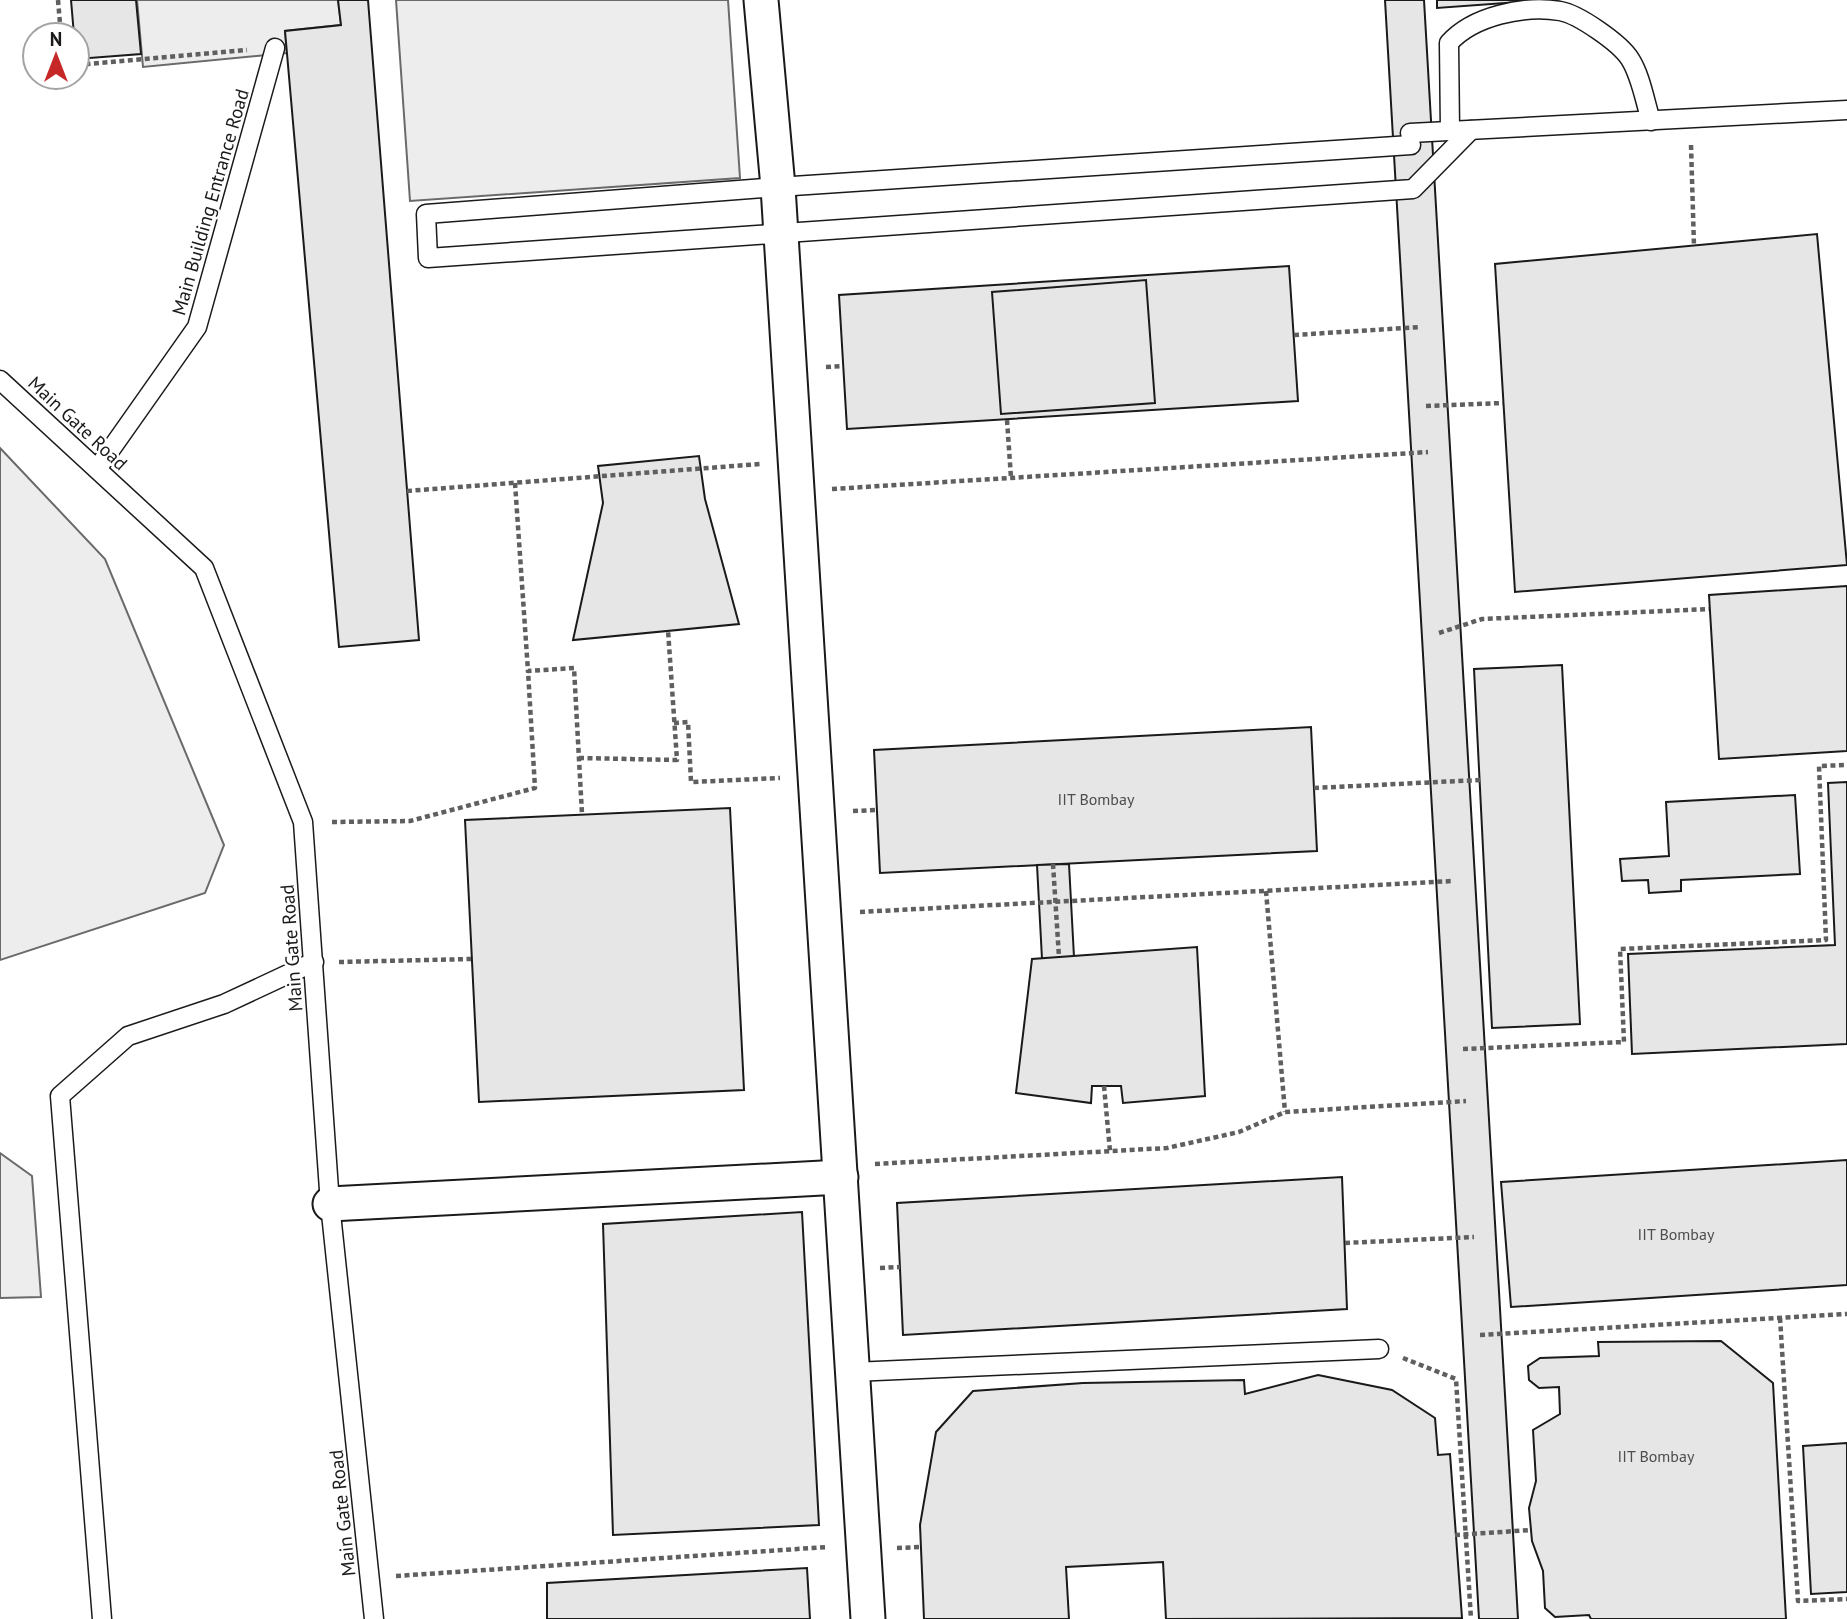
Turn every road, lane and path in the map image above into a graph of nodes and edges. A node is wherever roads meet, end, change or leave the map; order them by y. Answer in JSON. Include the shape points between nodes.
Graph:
{"nodes":[{"id":1,"x":58,"y":0,"type":"edge"},
{"id":2,"x":761,"y":0,"type":"edge"},
{"id":3,"x":60,"y":21,"type":"edge"},
{"id":4,"x":275,"y":48,"type":"joint"},
{"id":5,"x":91,"y":64,"type":"edge"},
{"id":6,"x":1847,"y":110,"type":"edge"},
{"id":7,"x":1690,"y":119,"type":"junction"},
{"id":8,"x":1651,"y":121,"type":"junction"},
{"id":9,"x":1471,"y":130,"type":"junction"},
{"id":10,"x":1450,"y":131,"type":"junction"},
{"id":11,"x":778,"y":187,"type":"junction"},
{"id":12,"x":781,"y":233,"type":"junction"},
{"id":13,"x":1695,"y":246,"type":"dead end"},
{"id":14,"x":1421,"y":327,"type":"dead end"},
{"id":15,"x":1294,"y":335,"type":"dead end"},
{"id":16,"x":0,"y":380,"type":"edge"},
{"id":17,"x":1503,"y":403,"type":"dead end"},
{"id":18,"x":1426,"y":406,"type":"dead end"},
{"id":19,"x":1007,"y":420,"type":"dead end"},
{"id":20,"x":1428,"y":452,"type":"dead end"},
{"id":21,"x":97,"y":469,"type":"junction"},
{"id":22,"x":797,"y":477,"type":"junction"},
{"id":23,"x":1012,"y":478,"type":"junction"},
{"id":24,"x":515,"y":482,"type":"junction"},
{"id":25,"x":407,"y":491,"type":"dead end"},
{"id":26,"x":1709,"y":610,"type":"dead end"},
{"id":27,"x":668,"y":630,"type":"dead end"},
{"id":28,"x":1439,"y":633,"type":"dead end"},
{"id":29,"x":528,"y":671,"type":"junction"},
{"id":30,"x":674,"y":723,"type":"junction"},
{"id":31,"x":579,"y":758,"type":"junction"},
{"id":32,"x":1847,"y":765,"type":"edge"},
{"id":33,"x":816,"y":776,"type":"junction"},
{"id":34,"x":1480,"y":780,"type":"dead end"},
{"id":35,"x":1314,"y":789,"type":"dead end"},
{"id":36,"x":582,"y":814,"type":"dead end"},
{"id":37,"x":303,"y":822,"type":"junction"},
{"id":38,"x":1053,"y":864,"type":"dead end"},
{"id":39,"x":1453,"y":881,"type":"dead end"},
{"id":40,"x":1266,"y":891,"type":"junction"},
{"id":41,"x":1056,"y":902,"type":"junction"},
{"id":42,"x":824,"y":914,"type":"junction"},
{"id":43,"x":1059,"y":957,"type":"dead end"},
{"id":44,"x":471,"y":959,"type":"dead end"},
{"id":45,"x":313,"y":962,"type":"junction"},
{"id":46,"x":1463,"y":1049,"type":"dead end"},
{"id":47,"x":1104,"y":1086,"type":"dead end"},
{"id":48,"x":1466,"y":1101,"type":"dead end"},
{"id":49,"x":1285,"y":1112,"type":"junction"},
{"id":50,"x":1110,"y":1151,"type":"junction"},
{"id":51,"x":840,"y":1171,"type":"junction"},
{"id":52,"x":330,"y":1204,"type":"junction"},
{"id":53,"x":1474,"y":1237,"type":"dead end"},
{"id":54,"x":1345,"y":1243,"type":"dead end"},
{"id":55,"x":1847,"y":1314,"type":"edge"},
{"id":56,"x":1780,"y":1318,"type":"junction"},
{"id":57,"x":1480,"y":1335,"type":"dead end"},
{"id":58,"x":1379,"y":1349,"type":"joint"},
{"id":59,"x":853,"y":1372,"type":"junction"},
{"id":60,"x":1531,"y":1530,"type":"dead end"},
{"id":61,"x":1465,"y":1534,"type":"junction"},
{"id":62,"x":1455,"y":1535,"type":"dead end"},
{"id":63,"x":863,"y":1544,"type":"junction"},
{"id":64,"x":370,"y":1577,"type":"junction"},
{"id":65,"x":1847,"y":1599,"type":"edge"},
{"id":66,"x":102,"y":1619,"type":"edge"},
{"id":67,"x":374,"y":1619,"type":"edge"},
{"id":68,"x":868,"y":1619,"type":"edge"},
{"id":69,"x":1471,"y":1619,"type":"edge"}],
"edges":[{"from":1,"to":3,"type":"path"},
{"from":2,"to":11,"type":"street"},
{"from":4,"to":5,"type":"path"},
{"from":4,"to":21,"type":"lane","name":"Main Building Entrance Road","via":[[197,327]]},
{"from":6,"to":7,"type":"lane"},
{"from":7,"to":8,"type":"lane"},
{"from":7,"to":13,"type":"path"},
{"from":8,"to":9,"type":"lane"},
{"from":8,"to":10,"type":"lane","via":[[1631,60],[1616,42],[1561,11],[1510,11],[1459,32],[1449,43]]},
{"from":9,"to":10,"type":"lane"},
{"from":9,"to":12,"type":"lane","via":[[1413,189]]},
{"from":10,"to":11,"type":"lane","via":[[1410,139]]},
{"from":11,"to":12,"type":"street"},
{"from":11,"to":12,"type":"lane","via":[[426,214],[428,258]]},
{"from":12,"to":22,"type":"street"},
{"from":14,"to":15,"type":"path"},
{"from":16,"to":21,"type":"lane","name":"Main Gate Road"},
{"from":17,"to":18,"type":"path"},
{"from":19,"to":23,"type":"path"},
{"from":20,"to":23,"type":"path"},
{"from":21,"to":37,"type":"lane","name":"Main Gate Road","via":[[204,568]]},
{"from":22,"to":23,"type":"path"},
{"from":22,"to":24,"type":"path"},
{"from":22,"to":33,"type":"street"},
{"from":24,"to":25,"type":"path"},
{"from":24,"to":29,"type":"path"},
{"from":26,"to":28,"type":"path","via":[[1482,619]]},
{"from":27,"to":30,"type":"path"},
{"from":29,"to":31,"type":"path","via":[[574,668]]},
{"from":29,"to":37,"type":"path","via":[[535,788],[410,821]]},
{"from":30,"to":31,"type":"path","via":[[677,760]]},
{"from":30,"to":33,"type":"path","via":[[688,722],[691,782]]},
{"from":31,"to":36,"type":"path"},
{"from":32,"to":46,"type":"path","via":[[1819,766],[1826,940],[1620,949],[1624,1042]]},
{"from":33,"to":42,"type":"street"},
{"from":34,"to":35,"type":"path"},
{"from":37,"to":45,"type":"lane","name":"Main Gate Road"},
{"from":38,"to":41,"type":"path"},
{"from":39,"to":40,"type":"path"},
{"from":40,"to":41,"type":"path"},
{"from":40,"to":49,"type":"path"},
{"from":41,"to":42,"type":"path"},
{"from":41,"to":43,"type":"path"},
{"from":42,"to":51,"type":"street"},
{"from":44,"to":45,"type":"path"},
{"from":45,"to":52,"type":"lane","name":"Main Gate Road"},
{"from":45,"to":66,"type":"lane","via":[[224,1004],[128,1036],[60,1096]]},
{"from":47,"to":50,"type":"path"},
{"from":48,"to":49,"type":"path"},
{"from":49,"to":50,"type":"path","via":[[1239,1132],[1167,1148]]},
{"from":50,"to":51,"type":"path"},
{"from":51,"to":52,"type":"street"},
{"from":51,"to":59,"type":"street"},
{"from":52,"to":64,"type":"lane","name":"Main Gate Road"},
{"from":53,"to":54,"type":"path"},
{"from":55,"to":56,"type":"path"},
{"from":56,"to":57,"type":"path"},
{"from":56,"to":65,"type":"path","via":[[1798,1601]]},
{"from":58,"to":59,"type":"lane"},
{"from":58,"to":61,"type":"path","via":[[1456,1379]]},
{"from":59,"to":63,"type":"street"},
{"from":60,"to":61,"type":"path"},
{"from":61,"to":62,"type":"path"},
{"from":61,"to":69,"type":"path"},
{"from":63,"to":64,"type":"path"},
{"from":63,"to":68,"type":"street"},
{"from":64,"to":67,"type":"lane","name":"Main Gate Road"}]}
